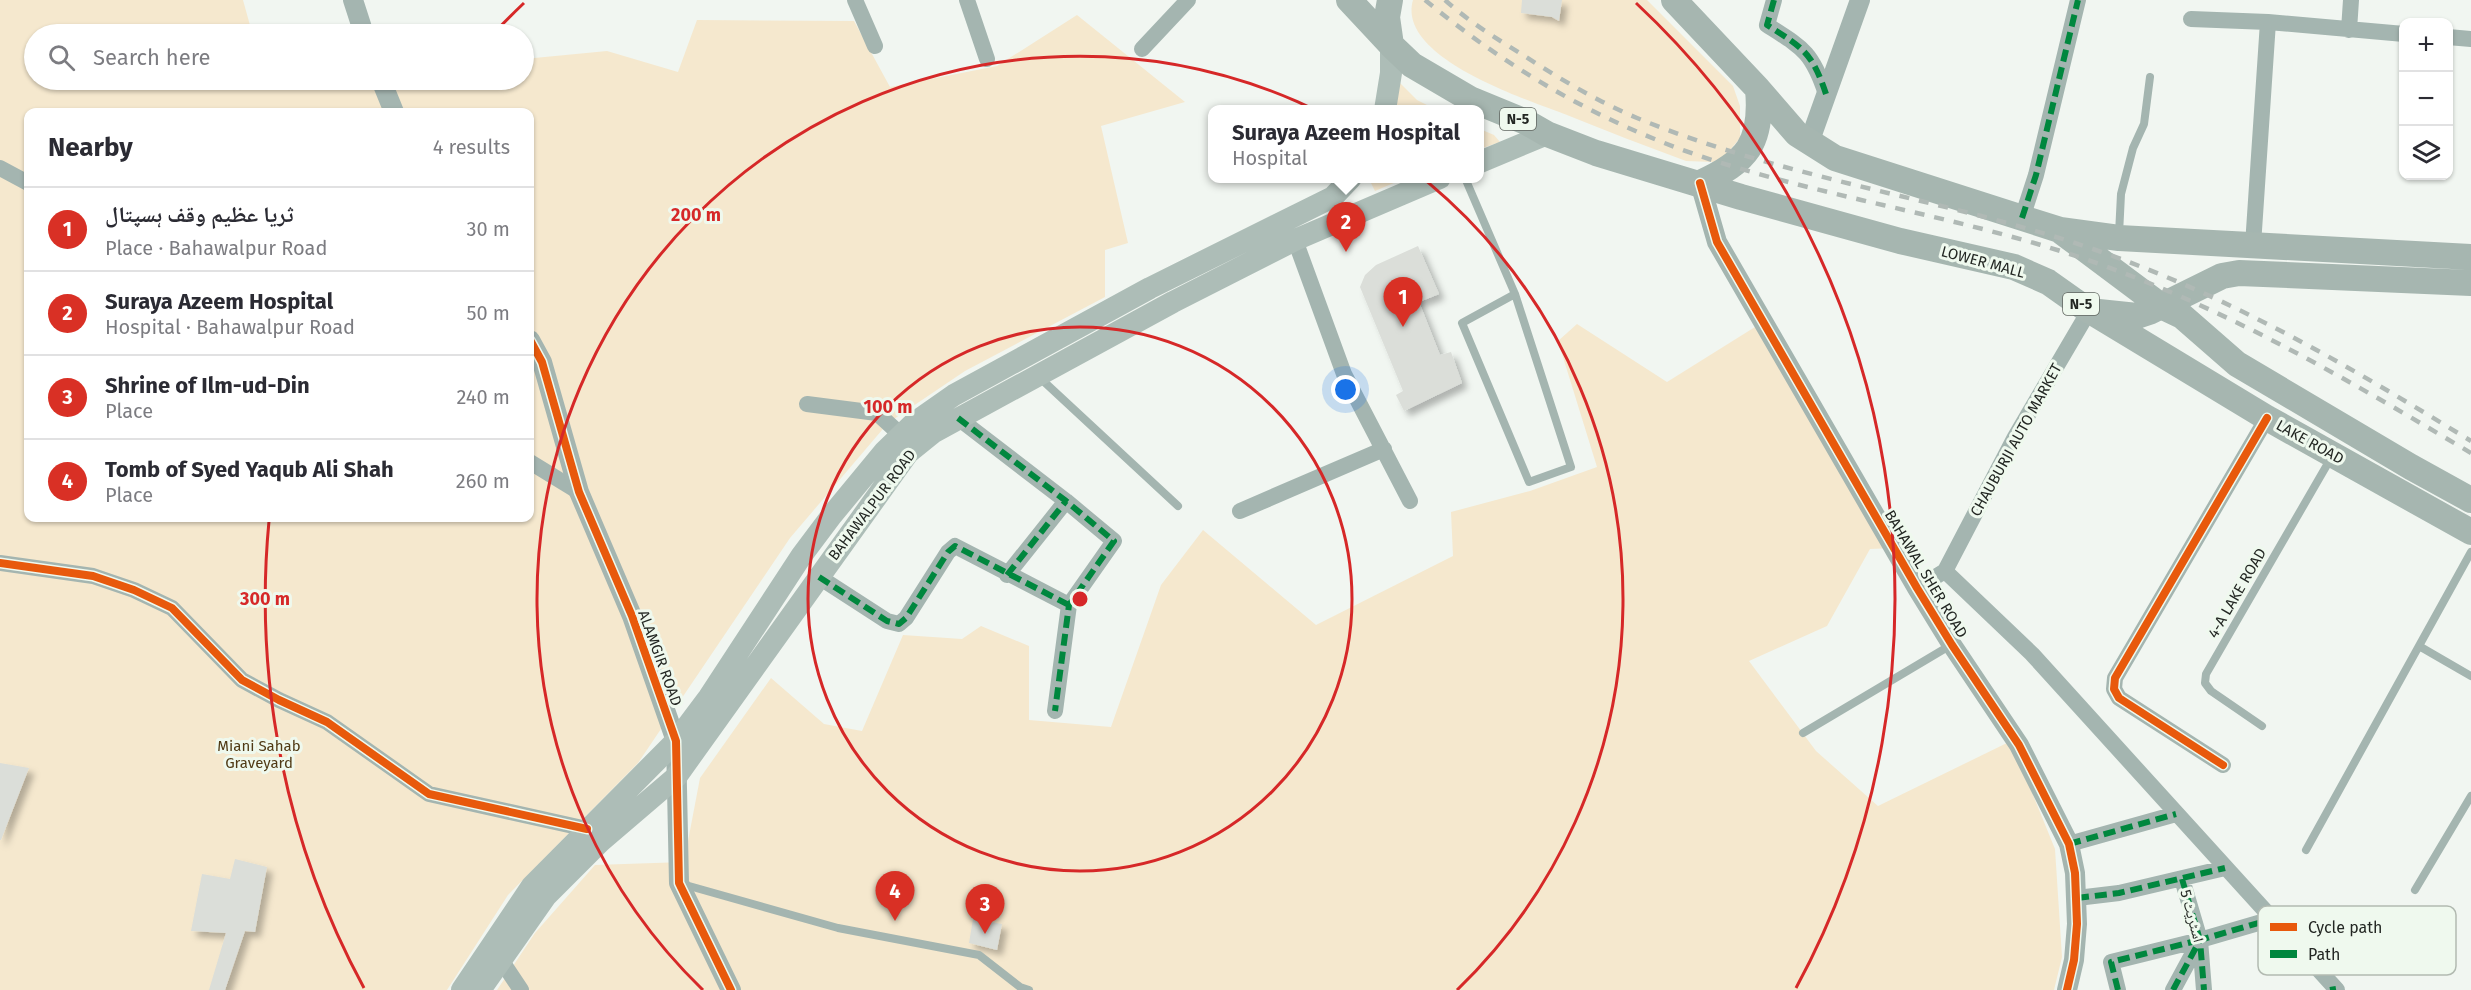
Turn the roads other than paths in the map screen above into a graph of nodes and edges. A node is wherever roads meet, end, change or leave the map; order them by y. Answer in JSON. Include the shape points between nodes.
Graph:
{"nodes":[{"id":1,"x":353,"y":0,"type":"edge"},
{"id":2,"x":855,"y":0,"type":"edge"},
{"id":3,"x":967,"y":0,"type":"edge"},
{"id":4,"x":1188,"y":0,"type":"edge"},
{"id":5,"x":1348,"y":0,"type":"edge"},
{"id":6,"x":1390,"y":0,"type":"edge"},
{"id":7,"x":1774,"y":0,"type":"edge"},
{"id":8,"x":1860,"y":0,"type":"edge"},
{"id":9,"x":2078,"y":0,"type":"edge"},
{"id":10,"x":2351,"y":0,"type":"edge"},
{"id":11,"x":1676,"y":1,"type":"edge"},
{"id":12,"x":2191,"y":19,"type":"dead end"},
{"id":13,"x":2268,"y":22,"type":"junction"},
{"id":14,"x":361,"y":24,"type":"edge"},
{"id":15,"x":2349,"y":30,"type":"junction"},
{"id":16,"x":2399,"y":34,"type":"edge"},
{"id":17,"x":2453,"y":37,"type":"edge"},
{"id":18,"x":2471,"y":39,"type":"edge"},
{"id":19,"x":1391,"y":45,"type":"junction"},
{"id":20,"x":875,"y":46,"type":"dead end"},
{"id":21,"x":1142,"y":49,"type":"dead end"},
{"id":22,"x":987,"y":59,"type":"dead end"},
{"id":23,"x":2150,"y":77,"type":"dead end"},
{"id":24,"x":1758,"y":89,"type":"junction"},
{"id":25,"x":385,"y":90,"type":"edge"},
{"id":26,"x":1826,"y":94,"type":"junction"},
{"id":27,"x":1386,"y":105,"type":"edge"},
{"id":28,"x":392,"y":108,"type":"edge"},
{"id":29,"x":1546,"y":134,"type":"junction"},
{"id":30,"x":1809,"y":143,"type":"junction"},
{"id":31,"x":1484,"y":160,"type":"edge"},
{"id":32,"x":0,"y":168,"type":"edge"},
{"id":33,"x":24,"y":181,"type":"edge"},
{"id":34,"x":1346,"y":183,"type":"edge"},
{"id":35,"x":1428,"y":183,"type":"edge"},
{"id":36,"x":1467,"y":183,"type":"edge"},
{"id":37,"x":1700,"y":183,"type":"junction"},
{"id":38,"x":2022,"y":219,"type":"junction"},
{"id":39,"x":2060,"y":230,"type":"junction"},
{"id":40,"x":2119,"y":238,"type":"junction"},
{"id":41,"x":1295,"y":240,"type":"junction"},
{"id":42,"x":2253,"y":245,"type":"junction"},
{"id":43,"x":2471,"y":257,"type":"edge"},
{"id":44,"x":2471,"y":283,"type":"edge"},
{"id":45,"x":1515,"y":294,"type":"junction"},
{"id":46,"x":2161,"y":306,"type":"junction"},
{"id":47,"x":2089,"y":311,"type":"junction"},
{"id":48,"x":534,"y":347,"type":"edge"},
{"id":49,"x":1038,"y":375,"type":"junction"},
{"id":50,"x":807,"y":404,"type":"dead end"},
{"id":51,"x":958,"y":418,"type":"junction"},
{"id":52,"x":2267,"y":418,"type":"junction"},
{"id":53,"x":902,"y":435,"type":"junction"},
{"id":54,"x":1384,"y":449,"type":"junction"},
{"id":55,"x":2332,"y":455,"type":"junction"},
{"id":56,"x":534,"y":464,"type":"edge"},
{"id":57,"x":579,"y":492,"type":"junction"},
{"id":58,"x":2471,"y":500,"type":"edge"},
{"id":59,"x":1066,"y":501,"type":"junction"},
{"id":60,"x":1410,"y":501,"type":"dead end"},
{"id":61,"x":1178,"y":506,"type":"dead end"},
{"id":62,"x":1240,"y":511,"type":"dead end"},
{"id":63,"x":2471,"y":532,"type":"edge"},
{"id":64,"x":2471,"y":552,"type":"edge"},
{"id":65,"x":0,"y":563,"type":"edge"},
{"id":66,"x":1945,"y":572,"type":"junction"},
{"id":67,"x":1007,"y":574,"type":"junction"},
{"id":68,"x":819,"y":577,"type":"junction"},
{"id":69,"x":1917,"y":588,"type":"junction"},
{"id":70,"x":1069,"y":605,"type":"junction"},
{"id":71,"x":1952,"y":645,"type":"junction"},
{"id":72,"x":2419,"y":646,"type":"junction"},
{"id":73,"x":2471,"y":676,"type":"edge"},
{"id":74,"x":1055,"y":711,"type":"dead end"},
{"id":75,"x":2262,"y":726,"type":"dead end"},
{"id":76,"x":1803,"y":733,"type":"dead end"},
{"id":77,"x":675,"y":741,"type":"junction"},
{"id":78,"x":2223,"y":765,"type":"dead end"},
{"id":79,"x":676,"y":777,"type":"junction"},
{"id":80,"x":2471,"y":796,"type":"edge"},
{"id":81,"x":2176,"y":814,"type":"junction"},
{"id":82,"x":587,"y":829,"type":"junction"},
{"id":83,"x":2069,"y":844,"type":"junction"},
{"id":84,"x":2306,"y":850,"type":"dead end"},
{"id":85,"x":2225,"y":868,"type":"junction"},
{"id":86,"x":2182,"y":879,"type":"junction"},
{"id":87,"x":679,"y":883,"type":"junction"},
{"id":88,"x":2415,"y":890,"type":"dead end"},
{"id":89,"x":2077,"y":898,"type":"junction"},
{"id":90,"x":2260,"y":906,"type":"edge"},
{"id":91,"x":2258,"y":923,"type":"edge"},
{"id":92,"x":2200,"y":940,"type":"junction"},
{"id":93,"x":501,"y":960,"type":"junction"},
{"id":94,"x":2322,"y":975,"type":"edge"},
{"id":95,"x":462,"y":990,"type":"edge"},
{"id":96,"x":480,"y":990,"type":"edge"},
{"id":97,"x":521,"y":990,"type":"edge"},
{"id":98,"x":731,"y":990,"type":"edge"},
{"id":99,"x":1029,"y":990,"type":"edge"},
{"id":100,"x":2067,"y":990,"type":"edge"},
{"id":101,"x":2118,"y":990,"type":"edge"},
{"id":102,"x":2173,"y":990,"type":"edge"},
{"id":103,"x":2204,"y":990,"type":"edge"},
{"id":104,"x":2335,"y":990,"type":"edge"}],
"edges":[{"from":1,"to":14,"type":"street"},
{"from":2,"to":20,"type":"street"},
{"from":3,"to":22,"type":"street"},
{"from":4,"to":21,"type":"street"},
{"from":5,"to":19,"type":"main road","number":"N-5"},
{"from":6,"to":19,"type":"main road","via":[[1387,17]]},
{"from":7,"to":26,"type":"street","via":[[1767,25],[1812,58]]},
{"from":8,"to":26,"type":"street"},
{"from":9,"to":38,"type":"street"},
{"from":10,"to":15,"type":"street"},
{"from":11,"to":24,"type":"main road"},
{"from":12,"to":13,"type":"street"},
{"from":13,"to":15,"type":"street"},
{"from":13,"to":42,"type":"street"},
{"from":15,"to":16,"type":"street"},
{"from":17,"to":18,"type":"street"},
{"from":19,"to":27,"type":"main road"},
{"from":19,"to":29,"type":"main road","number":"N-5","via":[[1428,76]]},
{"from":23,"to":40,"type":"lane","via":[[2144,124],[2121,194]]},
{"from":24,"to":30,"type":"main road"},
{"from":24,"to":37,"type":"main road","via":[[1756,133],[1748,150],[1725,172]]},
{"from":25,"to":28,"type":"street"},
{"from":26,"to":30,"type":"street"},
{"from":29,"to":31,"type":"main road"},
{"from":29,"to":37,"type":"main road","number":"N-5"},
{"from":30,"to":38,"type":"main road","via":[[1835,158]]},
{"from":32,"to":33,"type":"street"},
{"from":34,"to":53,"type":"main road","name":"BAHAWALPUR ROAD","via":[[1333,197],[1150,288],[954,395]]},
{"from":35,"to":41,"type":"main road","name":"BAHAWALPUR ROAD"},
{"from":36,"to":45,"type":"lane"},
{"from":37,"to":47,"type":"main road","name":"LOWER MALL","number":"N-5","via":[[1900,241],[2014,267],[2048,282]]},
{"from":37,"to":69,"type":"street","name":"BAHAWAL SHER ROAD","via":[[1717,242]]},
{"from":38,"to":39,"type":"main road"},
{"from":39,"to":40,"type":"main road"},
{"from":39,"to":46,"type":"main road"},
{"from":40,"to":42,"type":"main road"},
{"from":41,"to":49,"type":"main road","name":"BAHAWALPUR ROAD"},
{"from":41,"to":54,"type":"street","via":[[1344,374]]},
{"from":42,"to":43,"type":"main road"},
{"from":44,"to":46,"type":"main road","name":"LOWER MALL","number":"N-5","via":[[2239,273],[2222,276]]},
{"from":45,"to":45,"type":"lane","via":[[1571,467],[1529,482],[1462,323]]},
{"from":46,"to":47,"type":"main road","name":"LOWER MALL","number":"N-5","via":[[2138,316]]},
{"from":46,"to":58,"type":"main road","via":[[2182,316],[2238,364]]},
{"from":47,"to":52,"type":"main road","name":"LAKE ROAD"},
{"from":47,"to":66,"type":"street","name":"CHAUBURJI AUTO MARKET","via":[[2015,437]]},
{"from":48,"to":57,"type":"street","name":"ALAMGIR ROAD","via":[[542,362]]},
{"from":49,"to":51,"type":"main road","name":"BAHAWALPUR ROAD"},
{"from":49,"to":61,"type":"lane"},
{"from":50,"to":53,"type":"street","via":[[877,412]]},
{"from":51,"to":59,"type":"street"},
{"from":51,"to":68,"type":"main road","name":"BAHAWALPUR ROAD","via":[[908,453]]},
{"from":52,"to":55,"type":"main road","name":"LAKE ROAD"},
{"from":52,"to":78,"type":"street","via":[[2115,678],[2114,689],[2119,698]]},
{"from":53,"to":77,"type":"main road","name":"BAHAWALPUR ROAD","via":[[802,555],[709,697]]},
{"from":54,"to":60,"type":"street"},
{"from":54,"to":62,"type":"street"},
{"from":55,"to":63,"type":"main road","name":"LAKE ROAD"},
{"from":55,"to":75,"type":"lane","name":"4-A LAKE ROAD","via":[[2206,674],[2205,683],[2211,691]]},
{"from":56,"to":57,"type":"street"},
{"from":57,"to":77,"type":"street","name":"ALAMGIR ROAD","via":[[632,616]]},
{"from":59,"to":67,"type":"street"},
{"from":59,"to":70,"type":"street","via":[[1114,541]]},
{"from":64,"to":72,"type":"lane"},
{"from":65,"to":82,"type":"street","via":[[93,576],[172,608],[242,680],[327,722],[429,794]]},
{"from":66,"to":69,"type":"street"},
{"from":66,"to":81,"type":"street","via":[[2032,654]]},
{"from":67,"to":68,"type":"street","via":[[955,546],[899,624],[887,621]]},
{"from":67,"to":70,"type":"street"},
{"from":68,"to":79,"type":"main road","name":"BAHAWALPUR ROAD"},
{"from":69,"to":71,"type":"street","name":"BAHAWAL SHER ROAD"},
{"from":70,"to":74,"type":"street"},
{"from":71,"to":76,"type":"lane"},
{"from":71,"to":83,"type":"street","name":"BAHAWAL SHER ROAD","via":[[2019,745]]},
{"from":72,"to":73,"type":"lane"},
{"from":72,"to":84,"type":"lane"},
{"from":77,"to":79,"type":"street","name":"ALAMGIR ROAD"},
{"from":77,"to":82,"type":"main road","name":"BAHAWALPUR ROAD"},
{"from":79,"to":87,"type":"street","name":"ALAMGIR ROAD"},
{"from":79,"to":93,"type":"main road","name":"BAHAWALPUR ROAD","via":[[600,842],[546,896]]},
{"from":80,"to":88,"type":"lane"},
{"from":81,"to":83,"type":"street"},
{"from":81,"to":85,"type":"street"},
{"from":82,"to":95,"type":"main road","name":"BAHAWALPUR ROAD","via":[[532,886]]},
{"from":83,"to":89,"type":"street","name":"BAHAWAL SHER ROAD"},
{"from":85,"to":86,"type":"street"},
{"from":85,"to":90,"type":"street"},
{"from":86,"to":89,"type":"street"},
{"from":86,"to":92,"type":"street","name":"اسٹریٹ 5"},
{"from":87,"to":98,"type":"street","name":"ALAMGIR ROAD"},
{"from":87,"to":99,"type":"lane","via":[[838,928],[979,956]]},
{"from":89,"to":100,"type":"street","name":"BAHAWAL SHER ROAD","via":[[2074,960]]},
{"from":91,"to":92,"type":"street"},
{"from":92,"to":101,"type":"street","via":[[2111,962]]},
{"from":92,"to":102,"type":"street"},
{"from":92,"to":103,"type":"street","name":"اسٹریٹ 5"},
{"from":93,"to":96,"type":"main road","name":"BAHAWALPUR ROAD"},
{"from":93,"to":97,"type":"street"},
{"from":94,"to":104,"type":"street"}]}
